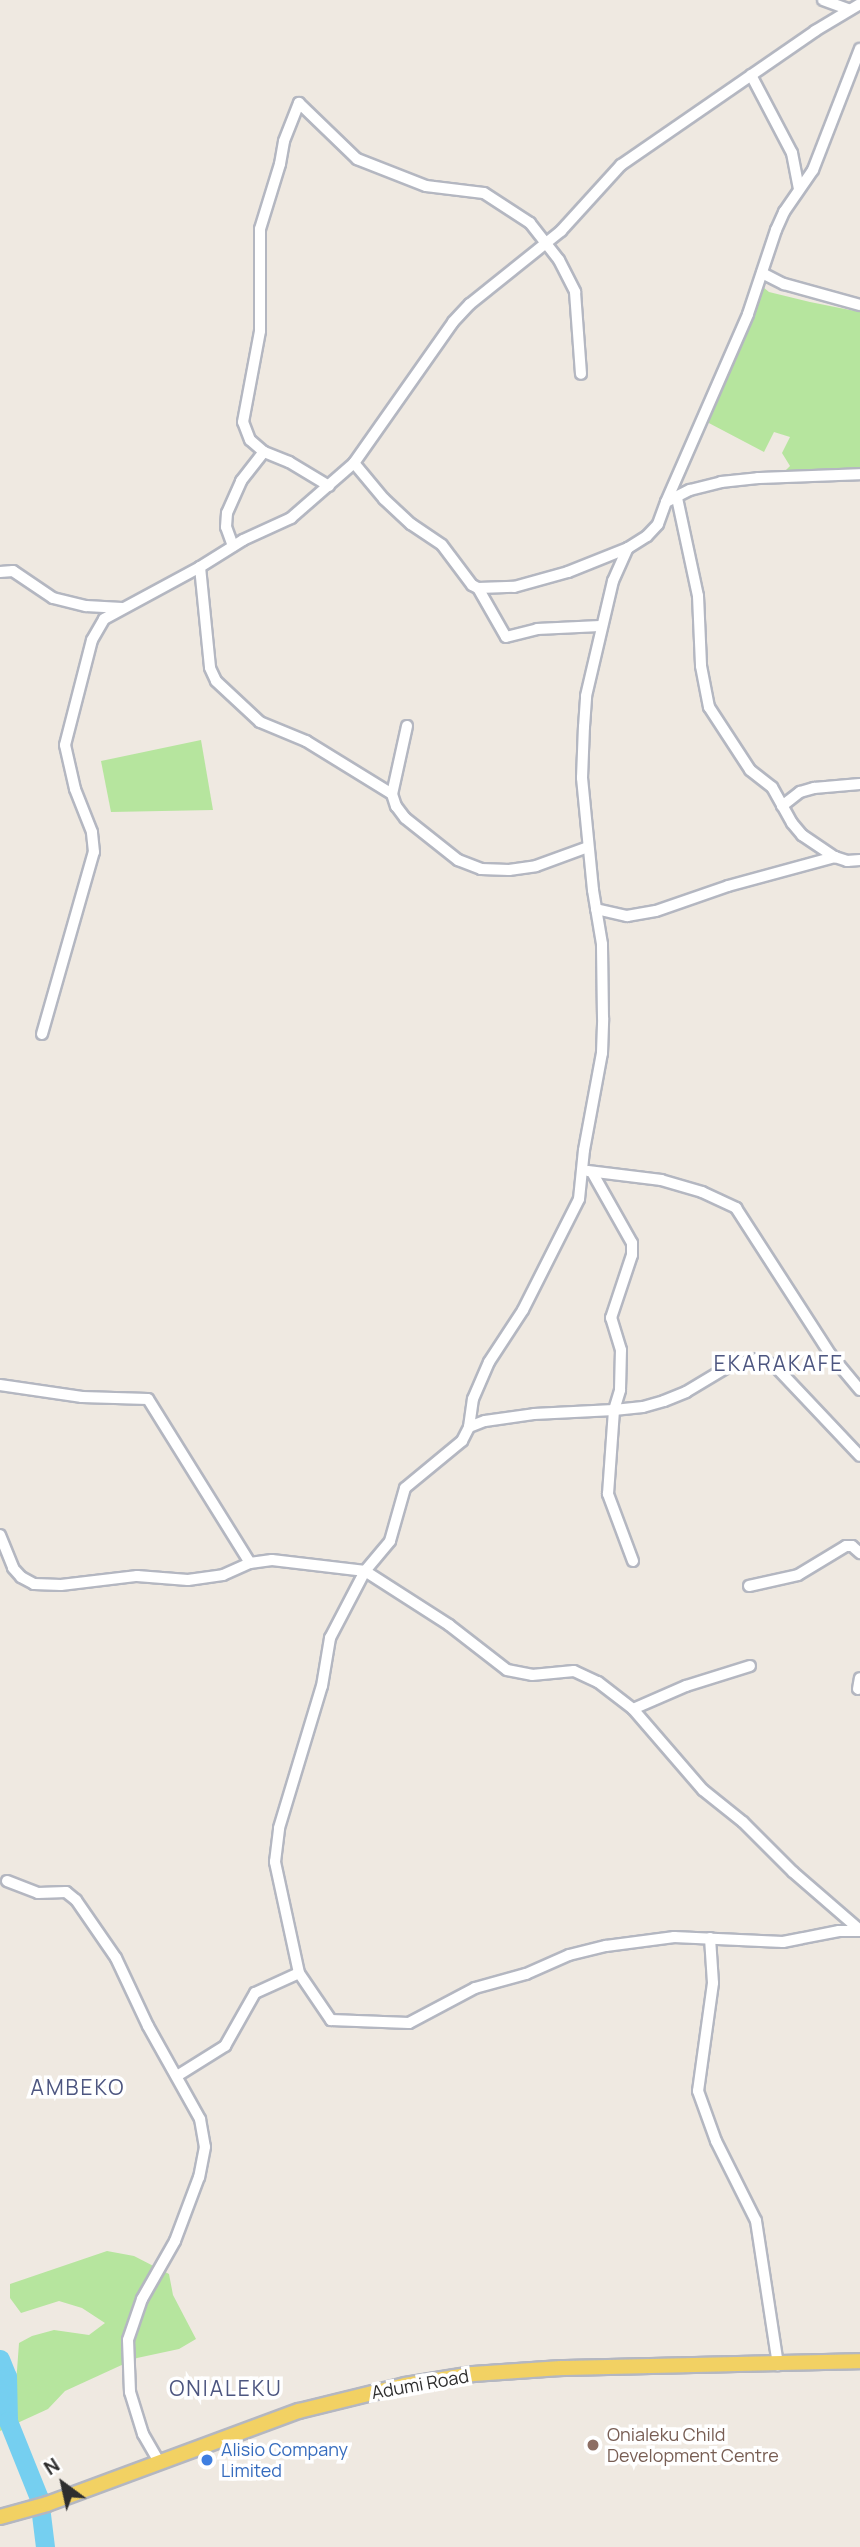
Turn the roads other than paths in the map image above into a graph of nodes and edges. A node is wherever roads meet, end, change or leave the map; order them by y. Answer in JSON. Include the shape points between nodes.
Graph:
{"nodes":[{"id":1,"x":823,"y":0,"type":"edge"},
{"id":2,"x":860,"y":4,"type":"edge"},
{"id":3,"x":848,"y":9,"type":"junction"},
{"id":4,"x":860,"y":49,"type":"edge"},
{"id":5,"x":751,"y":75,"type":"junction"},
{"id":6,"x":799,"y":189,"type":"junction"},
{"id":7,"x":547,"y":242,"type":"junction"},
{"id":8,"x":762,"y":273,"type":"junction"},
{"id":9,"x":860,"y":305,"type":"edge"},
{"id":10,"x":581,"y":374,"type":"dead end"},
{"id":11,"x":264,"y":452,"type":"junction"},
{"id":12,"x":354,"y":463,"type":"junction"},
{"id":13,"x":860,"y":474,"type":"edge"},
{"id":14,"x":329,"y":486,"type":"junction"},
{"id":15,"x":671,"y":500,"type":"junction"},
{"id":16,"x":233,"y":546,"type":"junction"},
{"id":17,"x":628,"y":548,"type":"junction"},
{"id":18,"x":200,"y":567,"type":"junction"},
{"id":19,"x":0,"y":572,"type":"edge"},
{"id":20,"x":478,"y":588,"type":"junction"},
{"id":21,"x":122,"y":608,"type":"junction"},
{"id":22,"x":600,"y":626,"type":"junction"},
{"id":23,"x":407,"y":726,"type":"dead end"},
{"id":24,"x":860,"y":784,"type":"edge"},
{"id":25,"x":392,"y":794,"type":"junction"},
{"id":26,"x":782,"y":806,"type":"junction"},
{"id":27,"x":588,"y":847,"type":"junction"},
{"id":28,"x":835,"y":857,"type":"junction"},
{"id":29,"x":860,"y":860,"type":"edge"},
{"id":30,"x":596,"y":909,"type":"junction"},
{"id":31,"x":42,"y":1034,"type":"dead end"},
{"id":32,"x":587,"y":1170,"type":"junction"},
{"id":33,"x":0,"y":1385,"type":"edge"},
{"id":34,"x":860,"y":1390,"type":"edge"},
{"id":35,"x":614,"y":1410,"type":"junction"},
{"id":36,"x":468,"y":1427,"type":"junction"},
{"id":37,"x":860,"y":1456,"type":"edge"},
{"id":38,"x":0,"y":1535,"type":"edge"},
{"id":39,"x":860,"y":1553,"type":"edge"},
{"id":40,"x":633,"y":1561,"type":"dead end"},
{"id":41,"x":250,"y":1563,"type":"junction"},
{"id":42,"x":365,"y":1571,"type":"junction"},
{"id":43,"x":748,"y":1586,"type":"dead end"},
{"id":44,"x":750,"y":1666,"type":"dead end"},
{"id":45,"x":632,"y":1709,"type":"junction"},
{"id":46,"x":7,"y":1881,"type":"dead end"},
{"id":47,"x":860,"y":1930,"type":"edge"},
{"id":48,"x":710,"y":1938,"type":"junction"},
{"id":49,"x":299,"y":1973,"type":"junction"},
{"id":50,"x":177,"y":2076,"type":"junction"},
{"id":51,"x":860,"y":2361,"type":"edge"},
{"id":52,"x":778,"y":2365,"type":"junction"},
{"id":53,"x":159,"y":2462,"type":"junction"},
{"id":54,"x":0,"y":2517,"type":"edge"}],
"edges":[{"from":1,"to":3,"type":"street"},
{"from":2,"to":3,"type":"street"},
{"from":3,"to":5,"type":"street"},
{"from":4,"to":6,"type":"street","via":[[813,170]]},
{"from":5,"to":6,"type":"street","via":[[792,153]]},
{"from":5,"to":7,"type":"street","via":[[621,165]]},
{"from":6,"to":8,"type":"street","via":[[780,221]]},
{"from":7,"to":10,"type":"street","via":[[575,292]]},
{"from":7,"to":11,"type":"street","via":[[530,223],[484,193],[426,186],[357,159],[299,103],[260,229],[260,331],[243,422],[250,440]]},
{"from":7,"to":12,"type":"street","via":[[453,321]]},
{"from":8,"to":9,"type":"street","via":[[784,284]]},
{"from":8,"to":15,"type":"street"},
{"from":11,"to":14,"type":"street","via":[[289,461]]},
{"from":11,"to":16,"type":"street","via":[[241,481],[227,513]]},
{"from":12,"to":14,"type":"street"},
{"from":12,"to":20,"type":"street","via":[[404,517],[442,545]]},
{"from":13,"to":15,"type":"street","via":[[721,482]]},
{"from":14,"to":16,"type":"street","via":[[291,518]]},
{"from":15,"to":17,"type":"street","via":[[653,531]]},
{"from":15,"to":26,"type":"street","via":[[701,614],[701,666],[707,702],[750,770],[772,787]]},
{"from":16,"to":18,"type":"street"},
{"from":17,"to":20,"type":"street","via":[[514,587]]},
{"from":17,"to":22,"type":"street"},
{"from":18,"to":21,"type":"street"},
{"from":18,"to":25,"type":"street","via":[[210,668],[216,681],[260,722],[306,741]]},
{"from":19,"to":21,"type":"street","via":[[13,571],[53,598]]},
{"from":20,"to":22,"type":"street","via":[[506,637],[537,629]]},
{"from":21,"to":31,"type":"street","via":[[104,620],[92,640],[65,746],[94,852]]},
{"from":22,"to":27,"type":"street","via":[[584,727],[582,778]]},
{"from":23,"to":25,"type":"street"},
{"from":24,"to":26,"type":"street","via":[[814,788]]},
{"from":25,"to":27,"type":"street","via":[[405,818],[475,868],[536,866]]},
{"from":26,"to":28,"type":"street","via":[[802,835]]},
{"from":27,"to":30,"type":"street"},
{"from":28,"to":29,"type":"street"},
{"from":28,"to":30,"type":"street","via":[[656,911],[627,916]]},
{"from":30,"to":32,"type":"street","via":[[603,954],[603,1053]]},
{"from":32,"to":34,"type":"street","via":[[661,1180],[736,1208],[830,1354]]},
{"from":32,"to":35,"type":"street","via":[[633,1250],[611,1318],[621,1350],[620,1390]]},
{"from":32,"to":36,"type":"street","via":[[579,1199],[523,1310],[489,1362],[473,1399]]},
{"from":33,"to":41,"type":"street","via":[[82,1397],[148,1399]]},
{"from":35,"to":36,"type":"street","via":[[534,1413]]},
{"from":35,"to":37,"type":"street","via":[[664,1401],[731,1365],[757,1359],[785,1376]]},
{"from":35,"to":40,"type":"street","via":[[608,1494]]},
{"from":36,"to":42,"type":"street","via":[[456,1448],[405,1488],[390,1541]]},
{"from":38,"to":41,"type":"street","via":[[13,1568],[34,1584],[137,1576],[188,1580],[223,1575]]},
{"from":39,"to":43,"type":"street","via":[[846,1546],[799,1575]]},
{"from":41,"to":42,"type":"street","via":[[272,1560]]},
{"from":42,"to":45,"type":"street","via":[[449,1625],[507,1670],[532,1675],[575,1671],[598,1682]]},
{"from":42,"to":49,"type":"street","via":[[330,1638],[322,1686],[279,1828],[275,1862]]},
{"from":44,"to":45,"type":"street"},
{"from":45,"to":47,"type":"street","via":[[703,1790]]},
{"from":46,"to":50,"type":"street","via":[[37,1893],[72,1895],[116,1958]]},
{"from":47,"to":48,"type":"street","via":[[783,1942]]},
{"from":48,"to":49,"type":"street","via":[[646,1940],[569,1955],[526,1974],[475,1987],[409,2023],[331,2020]]},
{"from":48,"to":52,"type":"street","via":[[713,1983],[698,2091],[716,2141],[756,2221]]},
{"from":49,"to":50,"type":"street","via":[[255,1993],[225,2046]]},
{"from":50,"to":53,"type":"street","via":[[200,2119],[204,2160],[175,2241],[142,2299],[128,2340],[130,2392],[143,2434]]},
{"from":51,"to":52,"type":"main road","name":"Adumi Road"},
{"from":52,"to":53,"type":"main road","name":"Adumi Road","via":[[664,2364],[473,2374],[299,2411]]},
{"from":53,"to":54,"type":"main road","name":"Adumi Road"}]}
